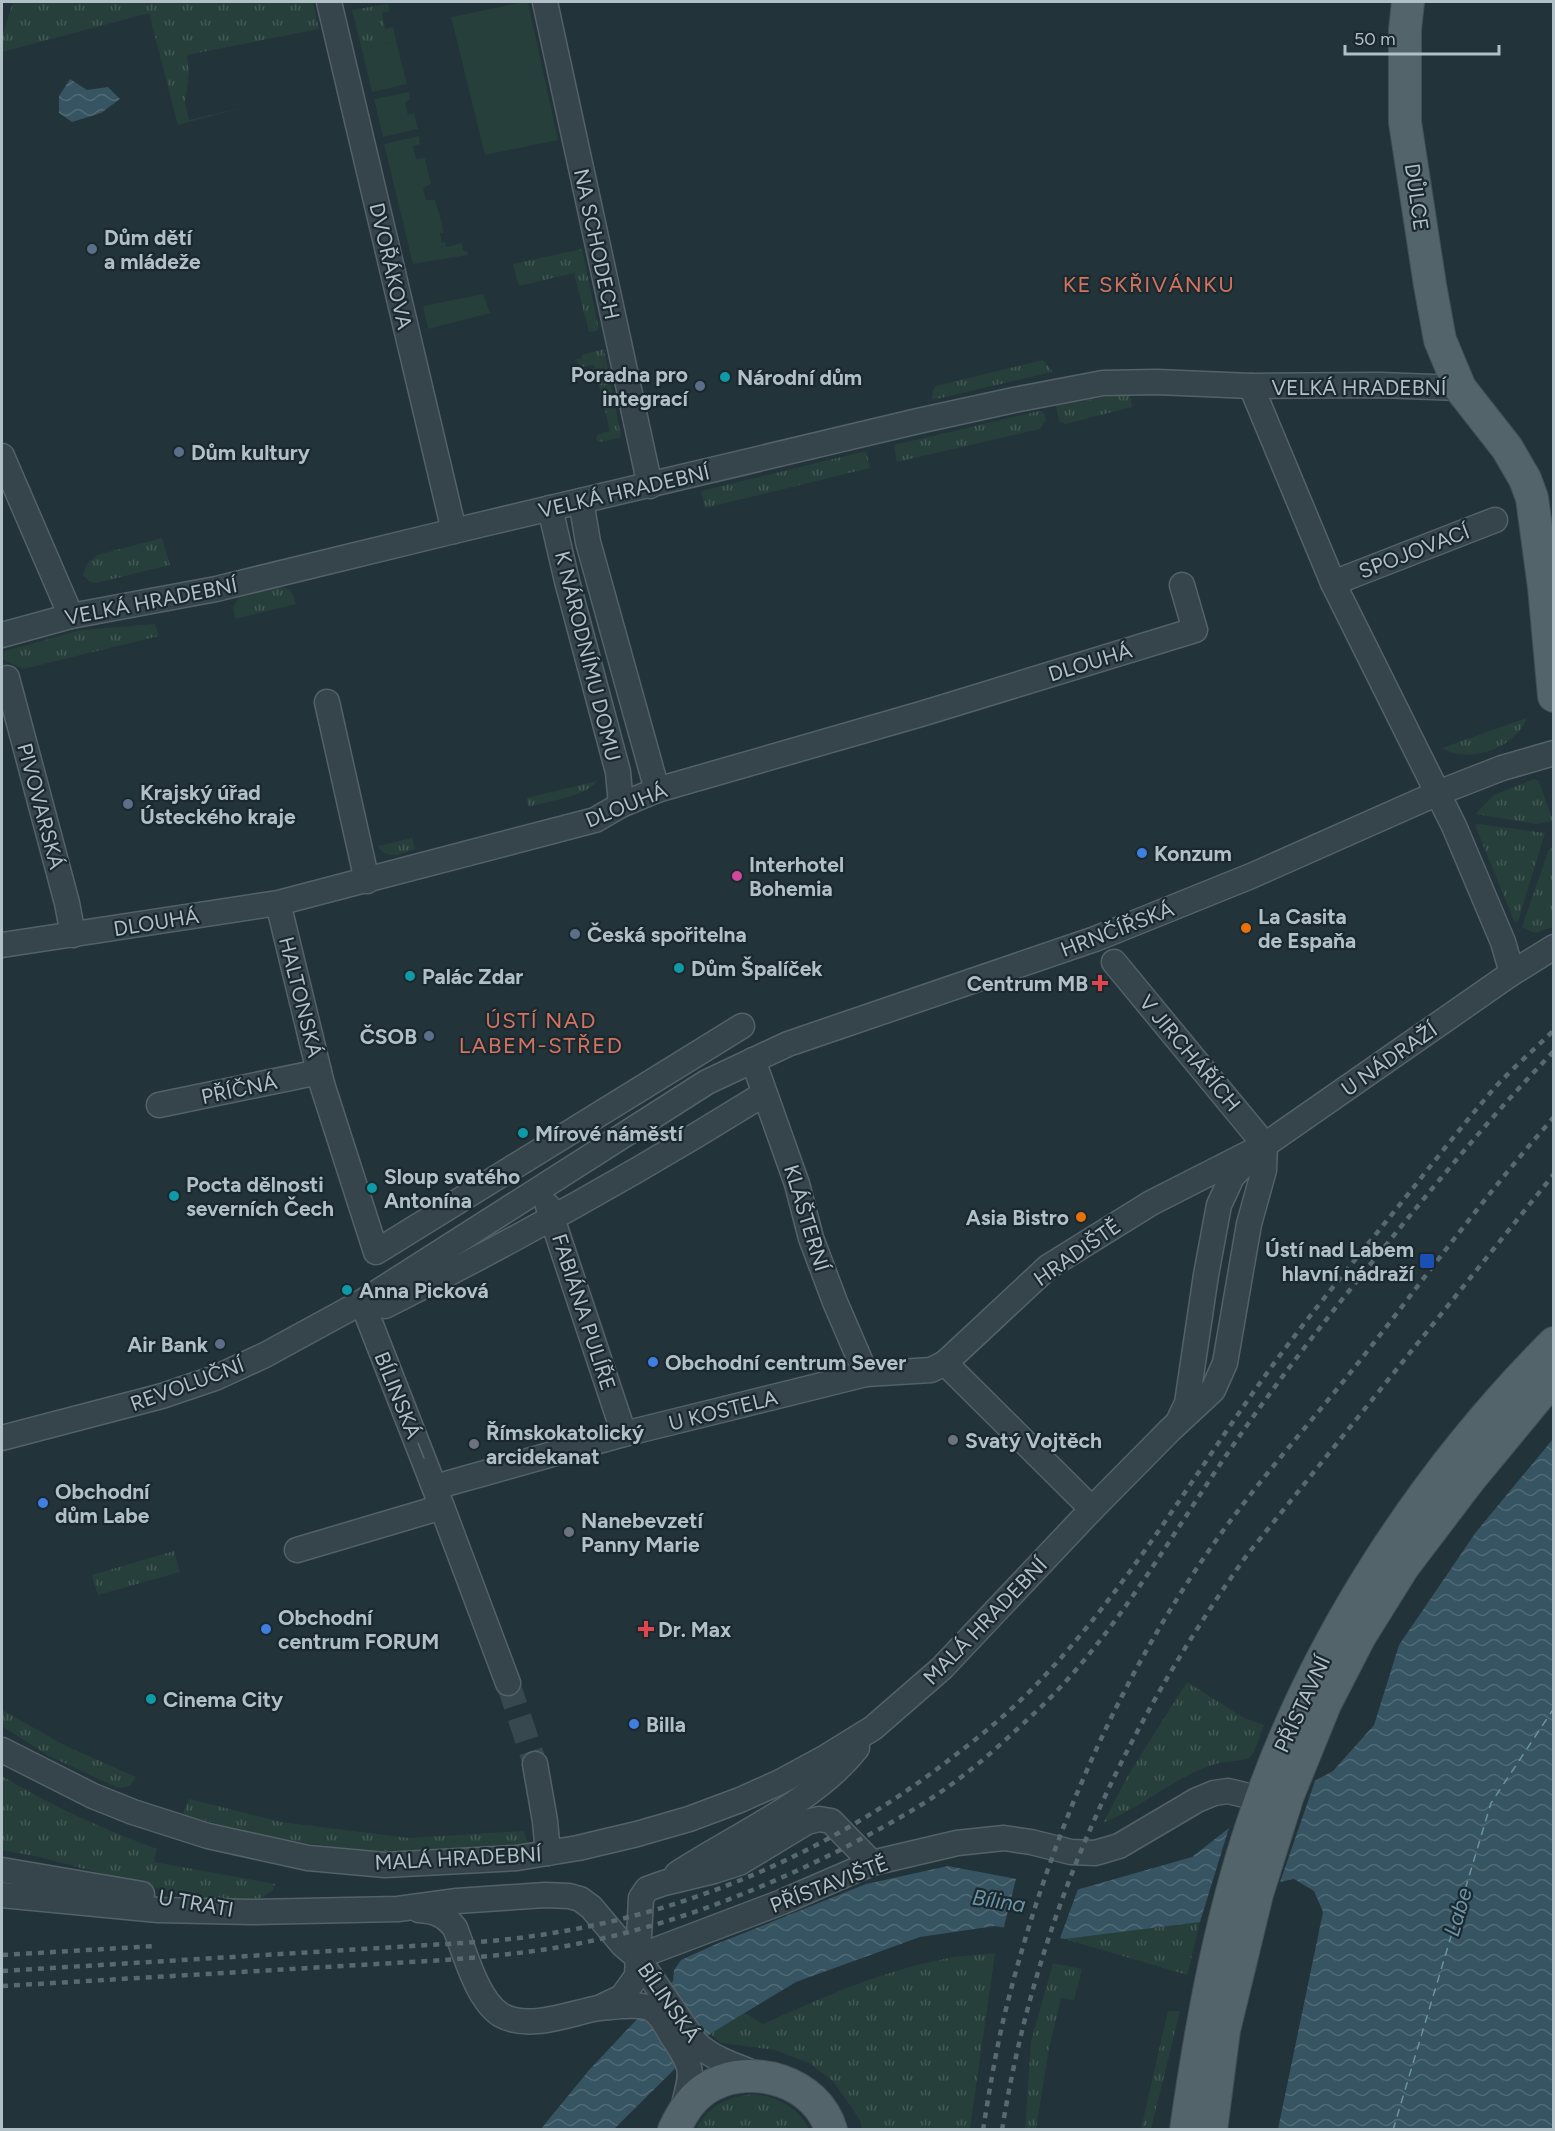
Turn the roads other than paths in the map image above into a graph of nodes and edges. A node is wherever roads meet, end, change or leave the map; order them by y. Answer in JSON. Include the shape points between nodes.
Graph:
{"nodes":[{"id":1,"x":329,"y":2,"type":"edge"},
{"id":2,"x":545,"y":2,"type":"edge"},
{"id":3,"x":1408,"y":2,"type":"edge"},
{"id":4,"x":1251,"y":386,"type":"junction"},
{"id":5,"x":1460,"y":388,"type":"junction"},
{"id":6,"x":2,"y":456,"type":"edge"},
{"id":7,"x":651,"y":486,"type":"junction"},
{"id":8,"x":580,"y":501,"type":"junction"},
{"id":9,"x":550,"y":508,"type":"junction"},
{"id":10,"x":1495,"y":520,"type":"dead end"},
{"id":11,"x":454,"y":531,"type":"junction"},
{"id":12,"x":1334,"y":582,"type":"junction"},
{"id":13,"x":1182,"y":585,"type":"dead end"},
{"id":14,"x":1549,"y":597,"type":"edge"},
{"id":15,"x":71,"y":616,"type":"junction"},
{"id":16,"x":2,"y":635,"type":"edge"},
{"id":17,"x":7,"y":678,"type":"dead end"},
{"id":18,"x":1554,"y":696,"type":"edge"},
{"id":19,"x":327,"y":702,"type":"dead end"},
{"id":20,"x":1554,"y":753,"type":"edge"},
{"id":21,"x":657,"y":790,"type":"junction"},
{"id":22,"x":1438,"y":793,"type":"junction"},
{"id":23,"x":621,"y":805,"type":"junction"},
{"id":24,"x":367,"y":881,"type":"junction"},
{"id":25,"x":280,"y":910,"type":"dead end"},
{"id":26,"x":73,"y":935,"type":"junction"},
{"id":27,"x":2,"y":945,"type":"edge"},
{"id":28,"x":1554,"y":947,"type":"edge"},
{"id":29,"x":1114,"y":962,"type":"dead end"},
{"id":30,"x":1512,"y":973,"type":"junction"},
{"id":31,"x":742,"y":1026,"type":"dead end"},
{"id":32,"x":753,"y":1060,"type":"junction"},
{"id":33,"x":320,"y":1078,"type":"junction"},
{"id":34,"x":759,"y":1096,"type":"dead end"},
{"id":35,"x":159,"y":1105,"type":"dead end"},
{"id":36,"x":1266,"y":1145,"type":"junction"},
{"id":37,"x":539,"y":1191,"type":"junction"},
{"id":38,"x":553,"y":1219,"type":"junction"},
{"id":39,"x":362,"y":1302,"type":"junction"},
{"id":40,"x":385,"y":1306,"type":"dead end"},
{"id":41,"x":1554,"y":1343,"type":"edge"},
{"id":42,"x":945,"y":1363,"type":"junction"},
{"id":43,"x":866,"y":1374,"type":"junction"},
{"id":44,"x":1554,"y":1377,"type":"edge"},
{"id":45,"x":1178,"y":1423,"type":"junction"},
{"id":46,"x":624,"y":1434,"type":"junction"},
{"id":47,"x":2,"y":1438,"type":"edge"},
{"id":48,"x":438,"y":1497,"type":"junction"},
{"id":49,"x":1092,"y":1509,"type":"junction"},
{"id":50,"x":297,"y":1550,"type":"dead end"},
{"id":51,"x":508,"y":1683,"type":"tunnel mouth"},
{"id":52,"x":873,"y":1728,"type":"junction"},
{"id":53,"x":2,"y":1750,"type":"edge"},
{"id":54,"x":535,"y":1764,"type":"tunnel mouth"},
{"id":55,"x":1268,"y":1803,"type":"junction"},
{"id":56,"x":548,"y":1853,"type":"junction"},
{"id":57,"x":872,"y":1863,"type":"junction"},
{"id":58,"x":2,"y":1870,"type":"edge"},
{"id":59,"x":656,"y":1886,"type":"junction"},
{"id":60,"x":2,"y":1895,"type":"edge"},
{"id":61,"x":591,"y":1907,"type":"joint"},
{"id":62,"x":398,"y":1909,"type":"junction"},
{"id":63,"x":251,"y":1912,"type":"junction"},
{"id":64,"x":638,"y":1957,"type":"junction"},
{"id":65,"x":652,"y":1999,"type":"junction"},
{"id":66,"x":600,"y":2008,"type":"junction"},
{"id":67,"x":691,"y":2049,"type":"junction"},
{"id":68,"x":1197,"y":2054,"type":"junction"},
{"id":69,"x":762,"y":2076,"type":"junction"},
{"id":70,"x":677,"y":2122,"type":"edge"},
{"id":71,"x":831,"y":2130,"type":"edge"},
{"id":72,"x":1175,"y":2130,"type":"edge"},
{"id":73,"x":1186,"y":2130,"type":"edge"},
{"id":74,"x":1211,"y":2130,"type":"edge"}],
"edges":[{"from":1,"to":11,"type":"street","name":"DVOŘÁKOVA"},
{"from":2,"to":7,"type":"street","name":"NA SCHODECH"},
{"from":3,"to":5,"type":"main road","name":"DŮLCE","via":[[1405,122],[1438,329]]},
{"from":4,"to":5,"type":"street","name":"VELKÁ HRADEBNÍ","via":[[1380,384]]},
{"from":4,"to":7,"type":"street","name":"VELKÁ HRADEBNÍ","via":[[1103,383],[1014,400]]},
{"from":4,"to":12,"type":"street","name":"VELKÁ HRADEBNÍ"},
{"from":5,"to":14,"type":"main road","name":"VELKÁ HRADEBNÍ","via":[[1507,448],[1525,479],[1534,507]]},
{"from":6,"to":15,"type":"street"},
{"from":7,"to":8,"type":"street","name":"VELKÁ HRADEBNÍ"},
{"from":8,"to":9,"type":"street","name":"VELKÁ HRADEBNÍ"},
{"from":8,"to":21,"type":"street","name":"K NÁRODNÍMU DOMU"},
{"from":9,"to":11,"type":"street","name":"VELKÁ HRADEBNÍ"},
{"from":9,"to":23,"type":"street","name":"K NÁRODNÍMU DOMU","via":[[618,772]]},
{"from":10,"to":12,"type":"street","name":"SPOJOVACÍ"},
{"from":11,"to":15,"type":"street","name":"VELKÁ HRADEBNÍ","via":[[216,589]]},
{"from":12,"to":22,"type":"street","name":"VELKÁ HRADEBNÍ"},
{"from":13,"to":21,"type":"street","name":"DLOUHÁ","via":[[1195,630]]},
{"from":14,"to":18,"type":"main road","name":"VELKÁ HRADEBNÍ"},
{"from":15,"to":16,"type":"street","name":"VELKÁ HRADEBNÍ"},
{"from":17,"to":26,"type":"street","name":"PIVOVARSKÁ"},
{"from":19,"to":24,"type":"street"},
{"from":20,"to":22,"type":"street","name":"HRNČÍŘSKÁ"},
{"from":21,"to":23,"type":"street","name":"DLOUHÁ"},
{"from":22,"to":30,"type":"street","via":[[1503,942]]},
{"from":22,"to":32,"type":"street","name":"HRNČÍŘSKÁ","via":[[1251,876],[1095,939],[788,1044]]},
{"from":23,"to":24,"type":"street","name":"DLOUHÁ","via":[[595,820]]},
{"from":24,"to":26,"type":"street","name":"DLOUHÁ","via":[[278,903]]},
{"from":25,"to":33,"type":"street","name":"HALTONSKÁ"},
{"from":26,"to":27,"type":"street","name":"DLOUHÁ"},
{"from":28,"to":30,"type":"street","name":"U NÁDRAŽÍ"},
{"from":29,"to":36,"type":"street","name":"V JIRCHÁŘÍCH"},
{"from":30,"to":36,"type":"street","name":"U NÁDRAŽÍ"},
{"from":31,"to":33,"type":"street","via":[[376,1252]]},
{"from":32,"to":37,"type":"street","via":[[707,1082]]},
{"from":32,"to":43,"type":"street","name":"KLÁŠTERNÍ","via":[[797,1184],[811,1238]]},
{"from":33,"to":35,"type":"street","name":"PŘÍČNÁ"},
{"from":34,"to":38,"type":"street"},
{"from":36,"to":42,"type":"street","name":"HRADIŠTĚ","via":[[1151,1203],[1048,1267]]},
{"from":36,"to":45,"type":"street","name":"U NÁDRAŽÍ","via":[[1225,1363],[1214,1390]]},
{"from":36,"to":45,"type":"street","name":"U NÁDRAŽÍ","via":[[1232,1177],[1219,1205],[1187,1403]]},
{"from":37,"to":38,"type":"street","name":"FABIÁNA PULÍŘE"},
{"from":37,"to":39,"type":"street"},
{"from":38,"to":40,"type":"street"},
{"from":38,"to":46,"type":"street","name":"FABIÁNA PULÍŘE"},
{"from":39,"to":47,"type":"street","name":"REVOLUČNÍ","via":[[214,1378],[112,1411]]},
{"from":39,"to":48,"type":"street","name":"BÍLINSKÁ"},
{"from":41,"to":55,"type":"main road","name":"PŘÍSTAVNÍ","via":[[1446,1465],[1343,1619],[1303,1697]]},
{"from":42,"to":43,"type":"street","name":"HRADIŠTĚ","via":[[931,1370]]},
{"from":42,"to":49,"type":"street"},
{"from":43,"to":46,"type":"street","name":"U KOSTELA"},
{"from":44,"to":55,"type":"main road","name":"PŘÍSTAVNÍ","via":[[1403,1567],[1360,1636]]},
{"from":45,"to":49,"type":"street","name":"U NÁDRAŽÍ"},
{"from":46,"to":48,"type":"street","name":"U KOSTELA"},
{"from":48,"to":50,"type":"street","name":"U KOSTELA"},
{"from":48,"to":51,"type":"street","name":"BÍLINSKÁ"},
{"from":49,"to":52,"type":"street","name":"MALÁ HRADEBNÍ","via":[[942,1668]]},
{"from":52,"to":56,"type":"street","name":"MALÁ HRADEBNÍ","via":[[826,1757],[740,1800],[637,1834]]},
{"from":52,"to":59,"type":"street","name":"MALÁ HRADEBNÍ","via":[[830,1776],[770,1818]]},
{"from":53,"to":56,"type":"street","name":"MALÁ HRADEBNÍ","via":[[133,1812],[208,1836],[308,1858],[385,1865]]},
{"from":54,"to":56,"type":"street"},
{"from":55,"to":57,"type":"street","name":"PŘÍSTAVIŠTĚ","via":[[1228,1791],[1214,1793],[1119,1846],[1095,1853],[1071,1852],[1018,1839],[993,1839],[957,1843]]},
{"from":55,"to":68,"type":"main road","name":"PŘÍSTAVNÍ","via":[[1227,1908]]},
{"from":55,"to":74,"type":"main road","name":"PŘÍSTAVNÍ","via":[[1257,1894],[1224,2030]]},
{"from":57,"to":59,"type":"street","via":[[838,1826],[819,1819],[807,1822],[739,1863]]},
{"from":57,"to":64,"type":"street","name":"PŘÍSTAVIŠTĚ"},
{"from":58,"to":63,"type":"street","name":"U TRATI"},
{"from":59,"to":64,"type":"street","via":[[641,1898]]},
{"from":60,"to":63,"type":"street","name":"U TRATI","via":[[158,1910]]},
{"from":61,"to":62,"type":"street","name":"MALÁ HRADEBNÍ","via":[[580,1899],[558,1894]]},
{"from":61,"to":64,"type":"street","name":"BÍLINSKÁ"},
{"from":62,"to":63,"type":"street","name":"MALÁ HRADEBNÍ"},
{"from":62,"to":66,"type":"street","via":[[428,1911],[448,1920],[455,1928],[483,1996],[502,2016],[541,2020]]},
{"from":64,"to":65,"type":"street","name":"BÍLINSKÁ"},
{"from":64,"to":66,"type":"street","via":[[633,1984],[622,1997]]},
{"from":65,"to":66,"type":"street"},
{"from":65,"to":67,"type":"street","name":"BÍLINSKÁ","via":[[656,2013]]},
{"from":67,"to":69,"type":"street","name":"BÍLINSKÁ"},
{"from":67,"to":70,"type":"street","name":"BÍLINSKÁ","via":[[691,2077]]},
{"from":68,"to":72,"type":"main road"},
{"from":68,"to":73,"type":"main road","name":"PŘÍSTAVNÍ"},
{"from":69,"to":70,"type":"main road","via":[[728,2078],[713,2085],[691,2102]]},
{"from":69,"to":71,"type":"main road","via":[[787,2083],[801,2092],[820,2108]]}]}
